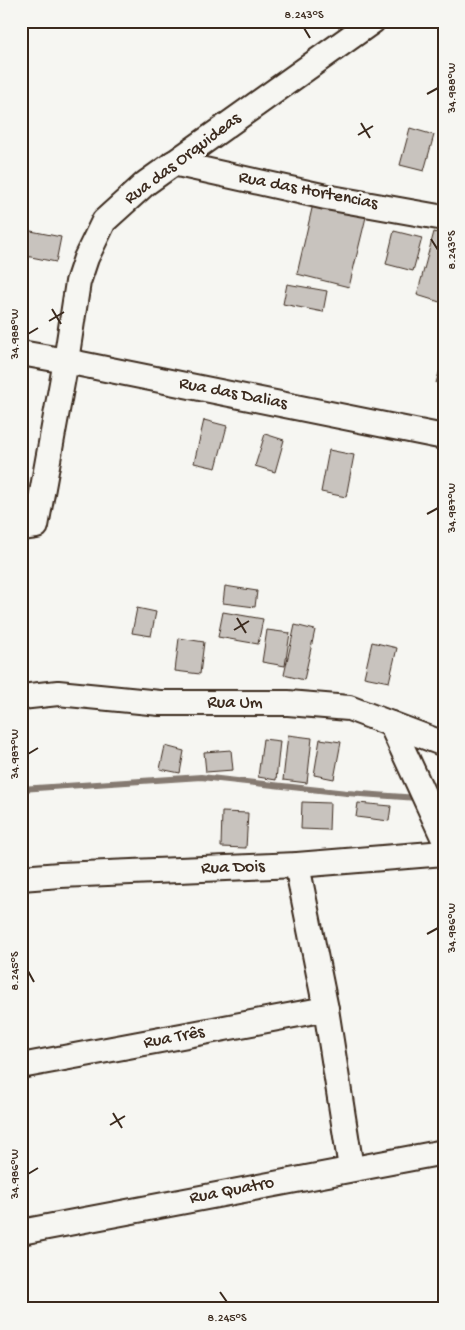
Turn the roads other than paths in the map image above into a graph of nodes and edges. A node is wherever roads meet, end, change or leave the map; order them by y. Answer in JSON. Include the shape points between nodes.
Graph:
{"nodes":[{"id":1,"x":373,"y":21,"type":"edge"},
{"id":2,"x":172,"y":163,"type":"junction"},
{"id":3,"x":444,"y":218,"type":"edge"},
{"id":4,"x":21,"y":353,"type":"edge"},
{"id":5,"x":66,"y":361,"type":"junction"},
{"id":6,"x":444,"y":437,"type":"edge"},
{"id":7,"x":28,"y":527,"type":"edge"},
{"id":8,"x":21,"y":698,"type":"edge"},
{"id":9,"x":391,"y":724,"type":"junction"},
{"id":10,"x":444,"y":744,"type":"edge"},
{"id":11,"x":444,"y":839,"type":"edge"},
{"id":12,"x":444,"y":853,"type":"edge"},
{"id":13,"x":297,"y":865,"type":"junction"},
{"id":14,"x":21,"y":878,"type":"edge"},
{"id":15,"x":326,"y":1009,"type":"junction"},
{"id":16,"x":21,"y":1066,"type":"edge"},
{"id":17,"x":444,"y":1152,"type":"edge"},
{"id":18,"x":351,"y":1168,"type":"junction"},
{"id":19,"x":21,"y":1232,"type":"edge"}],
"edges":[{"from":1,"to":2,"type":"street","name":"Rua das Orquideas"},
{"from":2,"to":3,"type":"street","name":"Rua das Hortencias","via":[[326,197]]},
{"from":2,"to":5,"type":"street","name":"Rua das Orquideas","via":[[104,221],[78,282]]},
{"from":4,"to":5,"type":"street","name":"Rua das Dalias"},
{"from":5,"to":6,"type":"street","name":"Rua das Dalias"},
{"from":5,"to":7,"type":"street","name":"Rua das Orquideas"},
{"from":8,"to":9,"type":"street","name":"Rua Um","via":[[58,693],[160,703],[288,703],[349,708]]},
{"from":9,"to":10,"type":"street","name":"Rua Um"},
{"from":9,"to":11,"type":"street"},
{"from":12,"to":13,"type":"street","name":"Rua Dois"},
{"from":13,"to":14,"type":"street","name":"Rua Dois"},
{"from":13,"to":15,"type":"street"},
{"from":15,"to":16,"type":"street","name":"Rua Três"},
{"from":15,"to":18,"type":"street"},
{"from":17,"to":18,"type":"street","name":"Rua Quatro"},
{"from":18,"to":19,"type":"street","name":"Rua Quatro"}]}
